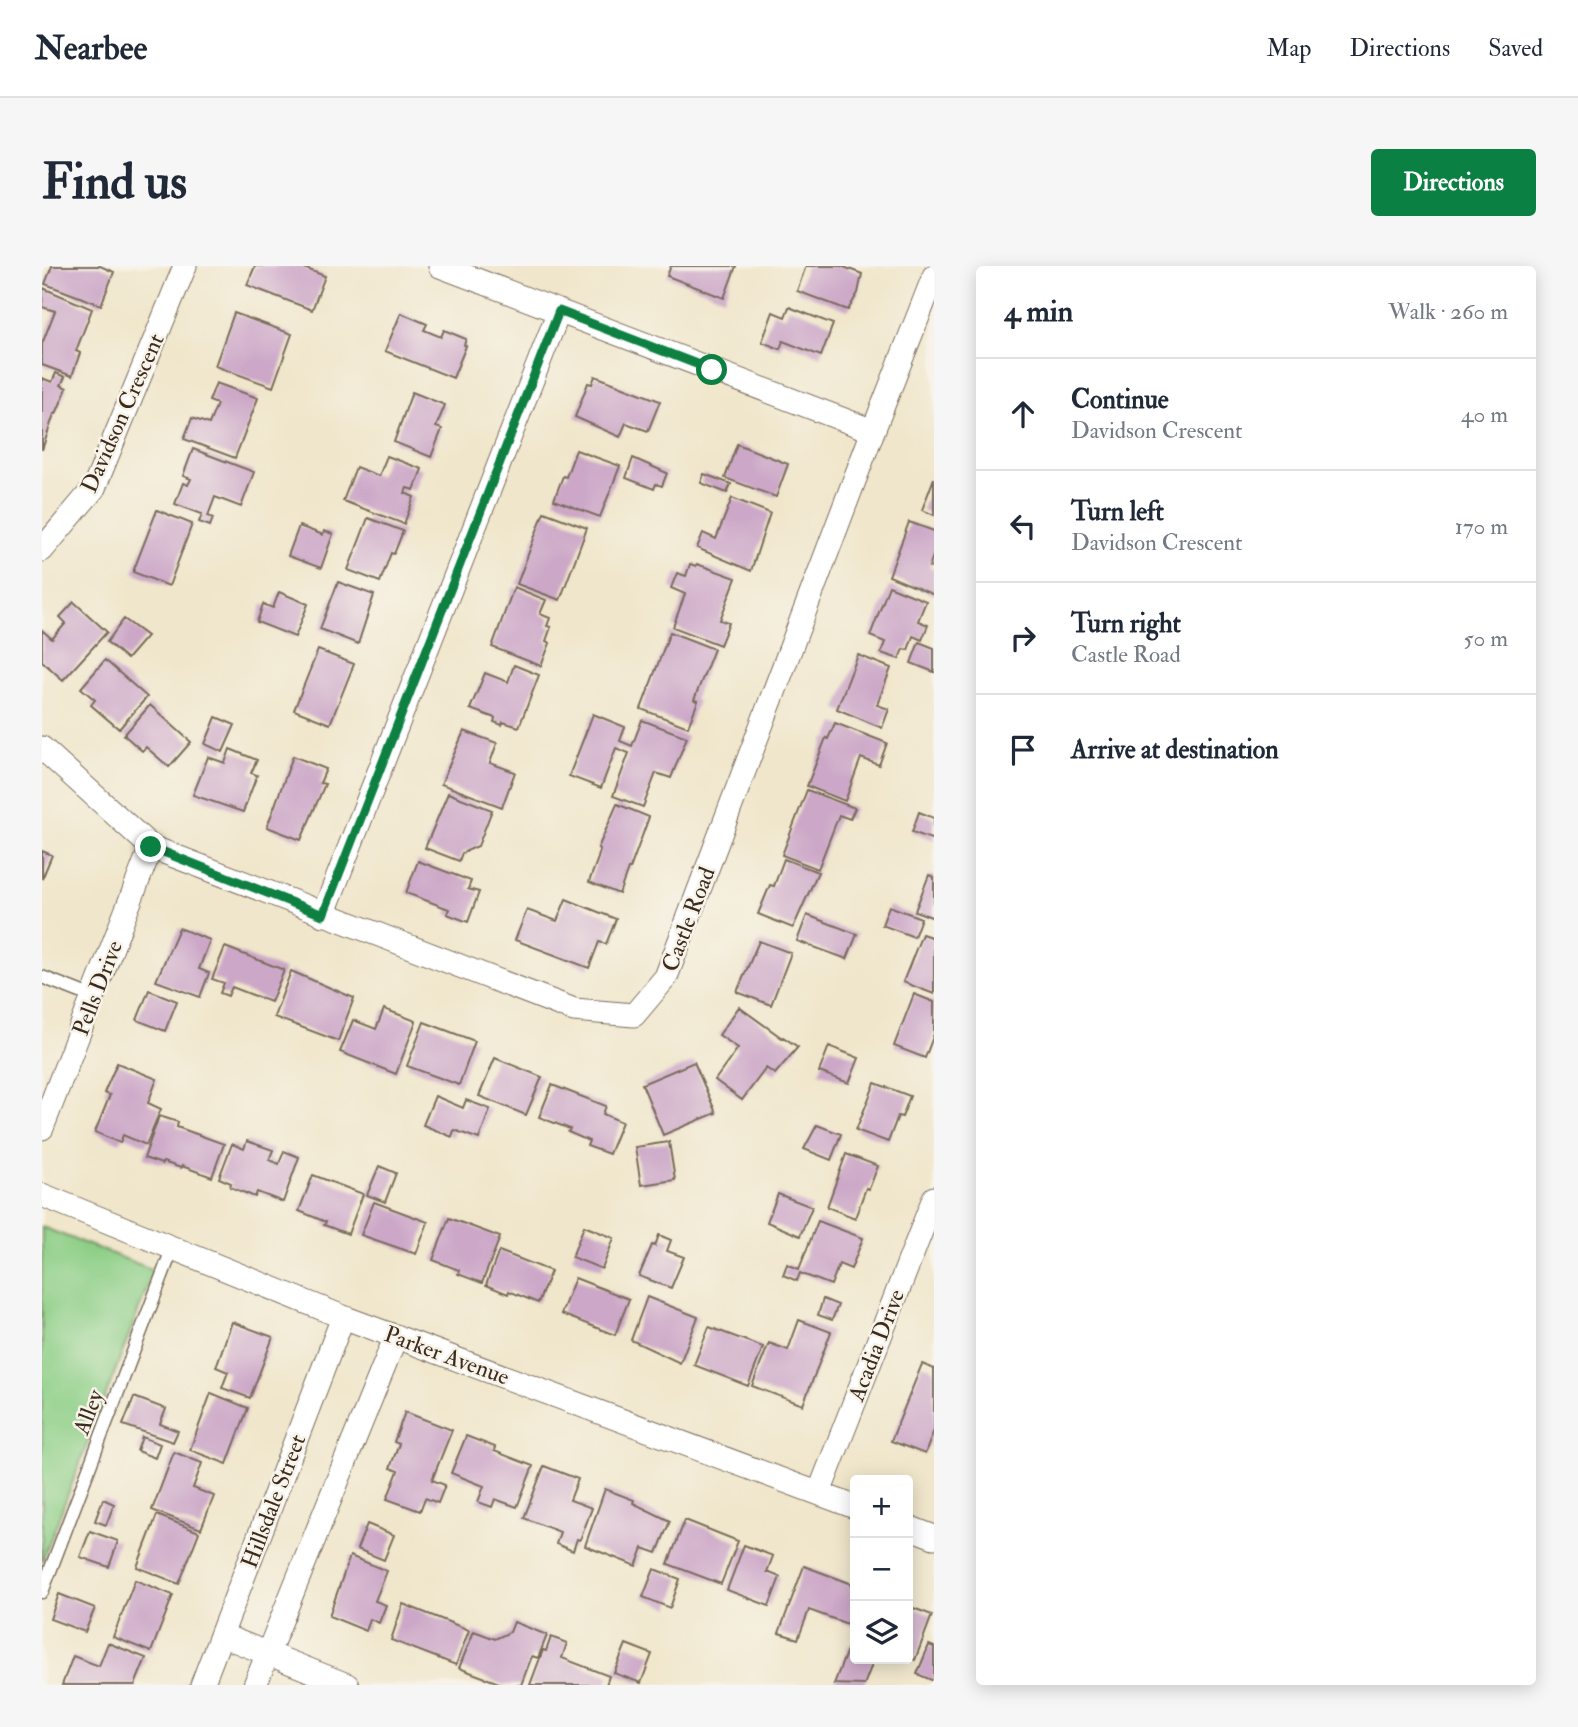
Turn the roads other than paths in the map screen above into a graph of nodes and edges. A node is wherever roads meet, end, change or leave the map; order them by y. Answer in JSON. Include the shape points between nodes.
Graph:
{"nodes":[{"id":1,"x":185,"y":266,"type":"edge"},
{"id":2,"x":440,"y":266,"type":"edge"},
{"id":3,"x":934,"y":276,"type":"edge"},
{"id":4,"x":559,"y":311,"type":"junction"},
{"id":5,"x":873,"y":431,"type":"junction"},
{"id":6,"x":42,"y":550,"type":"edge"},
{"id":7,"x":42,"y":748,"type":"edge"},
{"id":8,"x":151,"y":847,"type":"junction"},
{"id":9,"x":323,"y":915,"type":"junction"},
{"id":10,"x":42,"y":977,"type":"edge"},
{"id":11,"x":93,"y":997,"type":"junction"},
{"id":12,"x":42,"y":1128,"type":"edge"},
{"id":13,"x":42,"y":1195,"type":"edge"},
{"id":14,"x":934,"y":1198,"type":"edge"},
{"id":15,"x":173,"y":1247,"type":"junction"},
{"id":16,"x":343,"y":1317,"type":"junction"},
{"id":17,"x":396,"y":1336,"type":"junction"},
{"id":18,"x":819,"y":1493,"type":"junction"},
{"id":19,"x":850,"y":1505,"type":"edge"},
{"id":20,"x":913,"y":1529,"type":"edge"},
{"id":21,"x":934,"y":1537,"type":"edge"},
{"id":22,"x":42,"y":1592,"type":"edge"},
{"id":23,"x":221,"y":1635,"type":"junction"},
{"id":24,"x":267,"y":1653,"type":"junction"},
{"id":25,"x":202,"y":1685,"type":"edge"},
{"id":26,"x":255,"y":1685,"type":"edge"},
{"id":27,"x":347,"y":1685,"type":"edge"}],
"edges":[{"from":1,"to":6,"type":"street","name":"Davidson Crescent","via":[[94,488]]},
{"from":2,"to":4,"type":"street"},
{"from":3,"to":5,"type":"street","name":"Castle Road"},
{"from":4,"to":5,"type":"street"},
{"from":4,"to":9,"type":"street"},
{"from":5,"to":9,"type":"street","name":"Castle Road","via":[[666,977],[634,1015],[574,1010]]},
{"from":7,"to":8,"type":"street","name":"Castle Road"},
{"from":8,"to":9,"type":"street","name":"Castle Road"},
{"from":8,"to":11,"type":"street","name":"Pells Drive"},
{"from":10,"to":11,"type":"lane"},
{"from":11,"to":12,"type":"street","name":"Pells Drive"},
{"from":13,"to":15,"type":"street","name":"Parker Avenue"},
{"from":14,"to":18,"type":"street","name":"Acadia Drive"},
{"from":15,"to":16,"type":"street","name":"Parker Avenue"},
{"from":15,"to":22,"type":"lane","name":"Alley"},
{"from":16,"to":17,"type":"street","name":"Parker Avenue"},
{"from":16,"to":23,"type":"street","name":"Hillsdale Street"},
{"from":17,"to":18,"type":"street","name":"Parker Avenue"},
{"from":17,"to":24,"type":"street"},
{"from":18,"to":19,"type":"street","name":"Parker Avenue"},
{"from":20,"to":21,"type":"street"},
{"from":23,"to":24,"type":"street"},
{"from":23,"to":25,"type":"street","name":"Hillsdale Street"},
{"from":24,"to":26,"type":"street"},
{"from":24,"to":27,"type":"street"}]}
